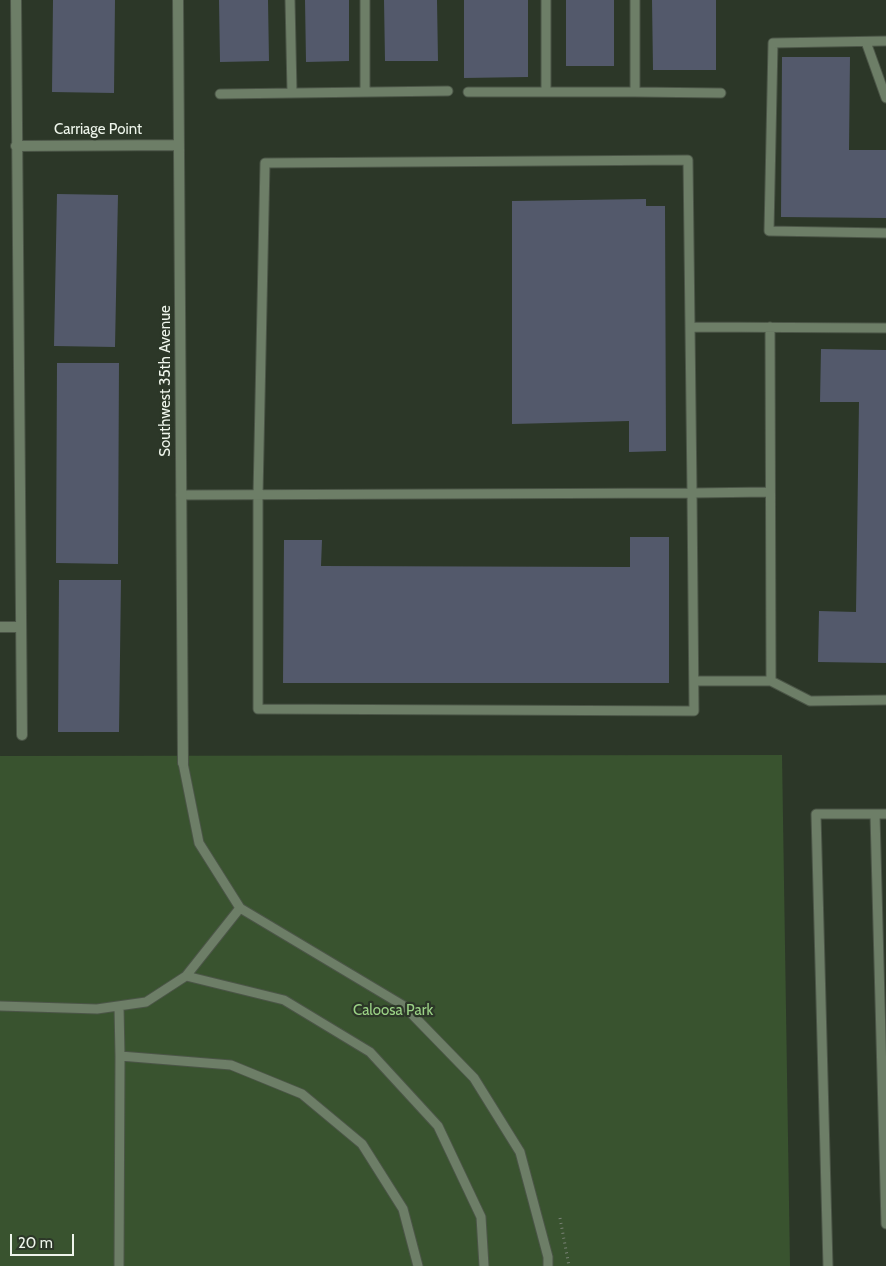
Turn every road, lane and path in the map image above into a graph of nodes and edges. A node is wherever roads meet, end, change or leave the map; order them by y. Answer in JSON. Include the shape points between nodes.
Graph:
{"nodes":[{"id":1,"x":16,"y":0,"type":"edge"},
{"id":2,"x":178,"y":0,"type":"edge"},
{"id":3,"x":290,"y":0,"type":"edge"},
{"id":4,"x":365,"y":0,"type":"edge"},
{"id":5,"x":546,"y":0,"type":"edge"},
{"id":6,"x":634,"y":0,"type":"edge"},
{"id":7,"x":886,"y":41,"type":"edge"},
{"id":8,"x":866,"y":42,"type":"junction"},
{"id":9,"x":448,"y":90,"type":"dead end"},
{"id":10,"x":292,"y":92,"type":"junction"},
{"id":11,"x":365,"y":92,"type":"junction"},
{"id":12,"x":468,"y":92,"type":"dead end"},
{"id":13,"x":546,"y":92,"type":"junction"},
{"id":14,"x":635,"y":92,"type":"junction"},
{"id":15,"x":721,"y":93,"type":"dead end"},
{"id":16,"x":220,"y":94,"type":"dead end"},
{"id":17,"x":886,"y":98,"type":"edge"},
{"id":18,"x":179,"y":145,"type":"junction"},
{"id":19,"x":16,"y":146,"type":"junction"},
{"id":20,"x":886,"y":233,"type":"edge"},
{"id":21,"x":690,"y":326,"type":"junction"},
{"id":22,"x":770,"y":327,"type":"junction"},
{"id":23,"x":886,"y":328,"type":"edge"},
{"id":24,"x":770,"y":492,"type":"junction"},
{"id":25,"x":692,"y":493,"type":"junction"},
{"id":26,"x":181,"y":495,"type":"junction"},
{"id":27,"x":258,"y":495,"type":"junction"},
{"id":28,"x":0,"y":627,"type":"edge"},
{"id":29,"x":21,"y":627,"type":"junction"},
{"id":30,"x":771,"y":680,"type":"junction"},
{"id":31,"x":694,"y":681,"type":"junction"},
{"id":32,"x":886,"y":700,"type":"edge"},
{"id":33,"x":22,"y":736,"type":"dead end"},
{"id":34,"x":183,"y":763,"type":"joint"},
{"id":35,"x":875,"y":814,"type":"junction"},
{"id":36,"x":886,"y":814,"type":"edge"},
{"id":37,"x":240,"y":908,"type":"junction"},
{"id":38,"x":186,"y":976,"type":"junction"},
{"id":39,"x":0,"y":1006,"type":"edge"},
{"id":40,"x":119,"y":1006,"type":"junction"},
{"id":41,"x":120,"y":1056,"type":"junction"},
{"id":42,"x":560,"y":1218,"type":"dead end"},
{"id":43,"x":886,"y":1224,"type":"edge"},
{"id":44,"x":119,"y":1266,"type":"edge"},
{"id":45,"x":418,"y":1266,"type":"edge"},
{"id":46,"x":484,"y":1266,"type":"edge"},
{"id":47,"x":548,"y":1266,"type":"edge"},
{"id":48,"x":569,"y":1266,"type":"edge"},
{"id":49,"x":828,"y":1266,"type":"edge"}],
"edges":[{"from":1,"to":19,"type":"street"},
{"from":2,"to":18,"type":"street","name":"Southwest 35th Avenue"},
{"from":3,"to":10,"type":"lane"},
{"from":4,"to":11,"type":"lane"},
{"from":5,"to":13,"type":"lane"},
{"from":6,"to":14,"type":"lane"},
{"from":7,"to":8,"type":"lane"},
{"from":8,"to":17,"type":"lane"},
{"from":8,"to":20,"type":"lane","via":[[773,43],[769,230]]},
{"from":9,"to":11,"type":"lane"},
{"from":10,"to":11,"type":"lane"},
{"from":10,"to":16,"type":"lane"},
{"from":12,"to":13,"type":"lane"},
{"from":13,"to":14,"type":"lane"},
{"from":14,"to":15,"type":"lane"},
{"from":18,"to":19,"type":"street","name":"Carriage Point"},
{"from":18,"to":26,"type":"street","name":"Southwest 35th Avenue"},
{"from":19,"to":29,"type":"street"},
{"from":21,"to":22,"type":"lane"},
{"from":21,"to":25,"type":"lane"},
{"from":21,"to":27,"type":"lane","via":[[688,160],[265,163]]},
{"from":22,"to":23,"type":"lane"},
{"from":22,"to":24,"type":"lane"},
{"from":24,"to":25,"type":"lane"},
{"from":24,"to":30,"type":"lane"},
{"from":25,"to":27,"type":"lane"},
{"from":25,"to":31,"type":"lane"},
{"from":26,"to":27,"type":"lane"},
{"from":26,"to":34,"type":"street","name":"Southwest 35th Avenue"},
{"from":27,"to":31,"type":"lane","via":[[258,709],[694,711]]},
{"from":28,"to":29,"type":"street"},
{"from":29,"to":33,"type":"street"},
{"from":30,"to":31,"type":"lane"},
{"from":30,"to":32,"type":"lane","via":[[810,701]]},
{"from":34,"to":37,"type":"lane","via":[[199,842]]},
{"from":35,"to":36,"type":"lane"},
{"from":35,"to":43,"type":"lane"},
{"from":35,"to":49,"type":"lane","via":[[816,814]]},
{"from":37,"to":38,"type":"lane"},
{"from":37,"to":47,"type":"lane","via":[[404,1006],[474,1078],[520,1152]]},
{"from":38,"to":40,"type":"lane","via":[[146,1002]]},
{"from":38,"to":46,"type":"lane","via":[[284,1000],[370,1052],[438,1126],[481,1217]]},
{"from":39,"to":40,"type":"lane","via":[[97,1009]]},
{"from":40,"to":41,"type":"lane"},
{"from":41,"to":44,"type":"lane"},
{"from":41,"to":45,"type":"lane","via":[[231,1065],[302,1094],[362,1144],[403,1209]]},
{"from":42,"to":48,"type":"path"}]}
